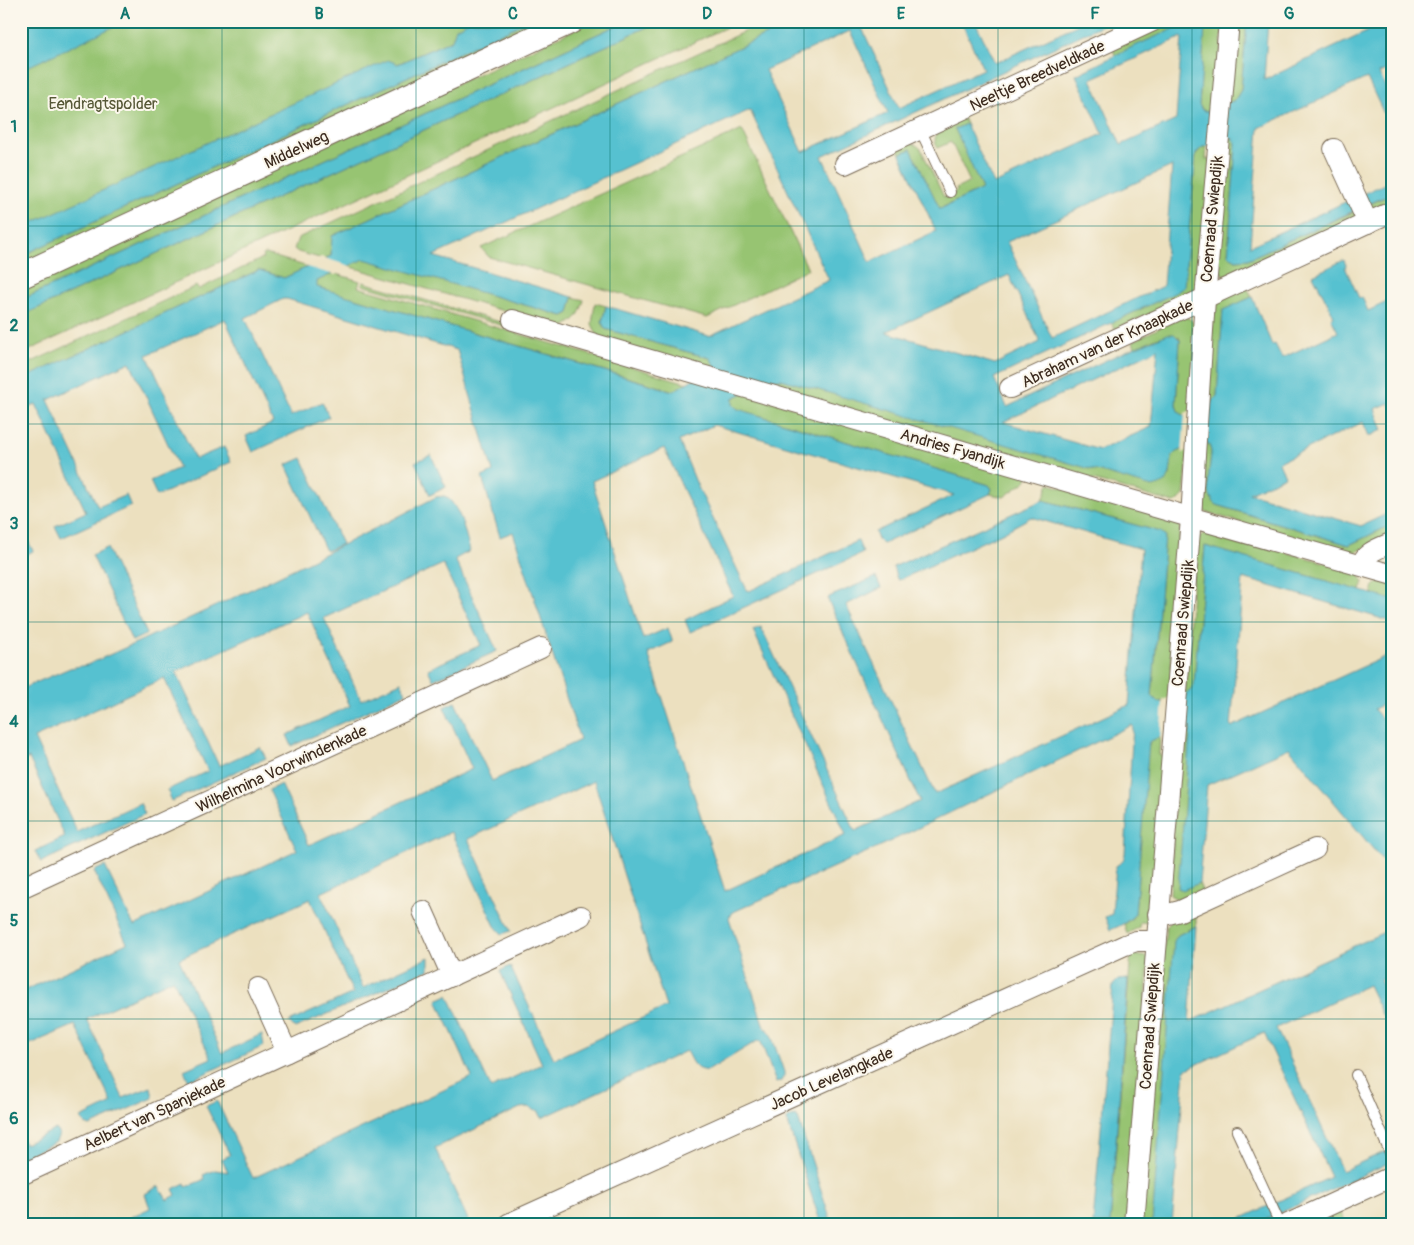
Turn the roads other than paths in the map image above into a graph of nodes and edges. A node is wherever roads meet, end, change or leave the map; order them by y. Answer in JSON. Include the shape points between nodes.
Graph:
{"nodes":[{"id":1,"x":571,"y":21,"type":"edge"},
{"id":2,"x":1153,"y":21,"type":"edge"},
{"id":3,"x":1229,"y":21,"type":"edge"},
{"id":4,"x":920,"y":129,"type":"junction"},
{"id":5,"x":1334,"y":149,"type":"dead end"},
{"id":6,"x":845,"y":164,"type":"dead end"},
{"id":7,"x":950,"y":192,"type":"dead end"},
{"id":8,"x":1393,"y":211,"type":"edge"},
{"id":9,"x":1366,"y":218,"type":"junction"},
{"id":10,"x":21,"y":276,"type":"edge"},
{"id":11,"x":1205,"y":299,"type":"junction"},
{"id":12,"x":513,"y":320,"type":"dead end"},
{"id":13,"x":1010,"y":388,"type":"dead end"},
{"id":14,"x":1191,"y":518,"type":"junction"},
{"id":15,"x":1393,"y":542,"type":"edge"},
{"id":16,"x":1361,"y":565,"type":"junction"},
{"id":17,"x":1393,"y":575,"type":"edge"},
{"id":18,"x":541,"y":648,"type":"dead end"},
{"id":19,"x":1315,"y":849,"type":"dead end"},
{"id":20,"x":21,"y":888,"type":"edge"},
{"id":21,"x":423,"y":911,"type":"dead end"},
{"id":22,"x":1158,"y":914,"type":"junction"},
{"id":23,"x":581,"y":916,"type":"dead end"},
{"id":24,"x":1156,"y":941,"type":"junction"},
{"id":25,"x":452,"y":976,"type":"junction"},
{"id":26,"x":258,"y":988,"type":"dead end"},
{"id":27,"x":287,"y":1052,"type":"junction"},
{"id":28,"x":1356,"y":1075,"type":"dead end"},
{"id":29,"x":1237,"y":1131,"type":"dead end"},
{"id":30,"x":1393,"y":1159,"type":"edge"},
{"id":31,"x":21,"y":1175,"type":"edge"},
{"id":32,"x":1393,"y":1176,"type":"edge"},
{"id":33,"x":1310,"y":1219,"type":"edge"},
{"id":34,"x":1282,"y":1223,"type":"edge"},
{"id":35,"x":508,"y":1224,"type":"edge"},
{"id":36,"x":1134,"y":1224,"type":"edge"}],
"edges":[{"from":1,"to":10,"type":"street","name":"Middelweg"},
{"from":2,"to":4,"type":"street","name":"Neeltje Breedveldkade"},
{"from":3,"to":11,"type":"street","name":"Coenraad Swiepdijk"},
{"from":4,"to":6,"type":"street","name":"Neeltje Breedveldkade"},
{"from":4,"to":7,"type":"lane"},
{"from":5,"to":9,"type":"street"},
{"from":8,"to":9,"type":"street","name":"Abraham van der Knaapkade"},
{"from":9,"to":11,"type":"street","name":"Abraham van der Knaapkade"},
{"from":11,"to":13,"type":"street","name":"Abraham van der Knaapkade"},
{"from":11,"to":14,"type":"street","name":"Coenraad Swiepdijk"},
{"from":12,"to":14,"type":"street","name":"Andries Fyandijk"},
{"from":14,"to":16,"type":"street","name":"Andries Fyandijk"},
{"from":14,"to":22,"type":"street","name":"Coenraad Swiepdijk"},
{"from":15,"to":16,"type":"street","via":[[1368,553]]},
{"from":16,"to":17,"type":"street","name":"Andries Fyandijk"},
{"from":18,"to":20,"type":"street","name":"Wilhelmina Voorwindenkade"},
{"from":19,"to":22,"type":"street","via":[[1180,911]]},
{"from":21,"to":25,"type":"street"},
{"from":22,"to":24,"type":"street","name":"Coenraad Swiepdijk"},
{"from":23,"to":25,"type":"street","name":"Aelbert van Spanjekade"},
{"from":24,"to":35,"type":"street","name":"Jacob Levelangkade","via":[[1136,941],[1125,945]]},
{"from":24,"to":36,"type":"street","name":"Coenraad Swiepdijk"},
{"from":25,"to":27,"type":"street","name":"Aelbert van Spanjekade"},
{"from":26,"to":27,"type":"street"},
{"from":27,"to":31,"type":"street","name":"Aelbert van Spanjekade"},
{"from":28,"to":30,"type":"lane"},
{"from":29,"to":34,"type":"lane"},
{"from":32,"to":33,"type":"street"},
{"from":33,"to":34,"type":"street"}]}
